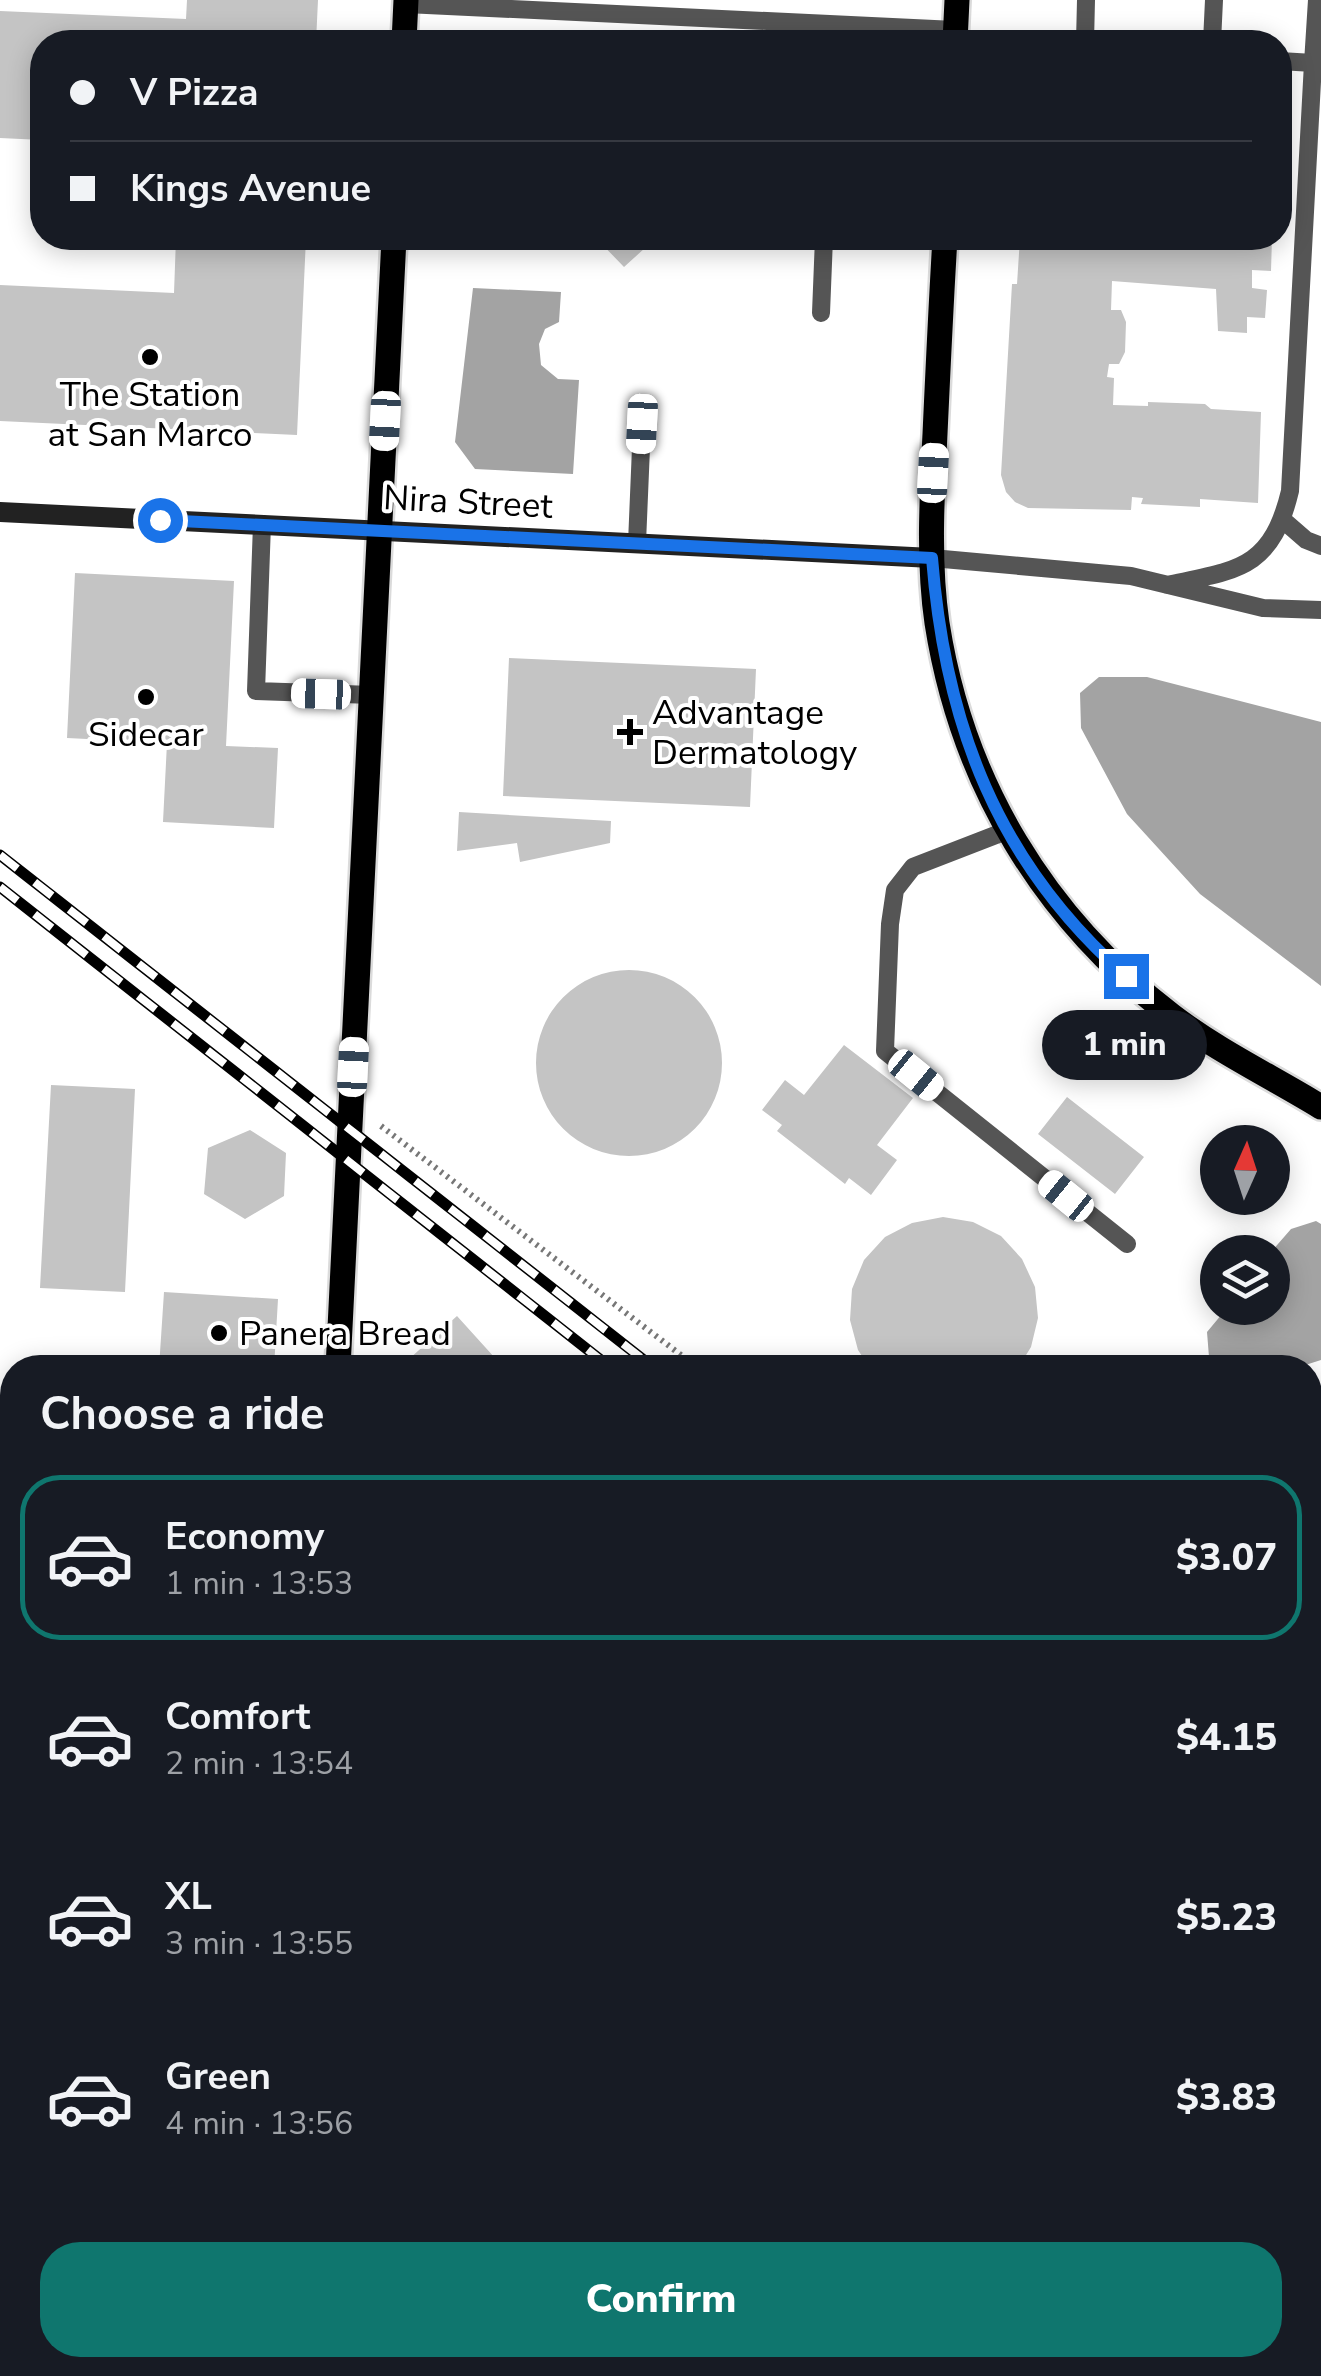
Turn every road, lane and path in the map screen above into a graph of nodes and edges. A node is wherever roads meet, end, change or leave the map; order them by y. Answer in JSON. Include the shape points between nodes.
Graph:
{"nodes":[{"id":1,"x":957,"y":0,"type":"edge"},
{"id":2,"x":1086,"y":0,"type":"edge"},
{"id":3,"x":1214,"y":0,"type":"edge"},
{"id":4,"x":1317,"y":0,"type":"edge"},
{"id":5,"x":406,"y":2,"type":"edge"},
{"id":6,"x":405,"y":30,"type":"edge"},
{"id":7,"x":780,"y":30,"type":"edge"},
{"id":8,"x":955,"y":30,"type":"edge"},
{"id":9,"x":1085,"y":30,"type":"edge"},
{"id":10,"x":1213,"y":30,"type":"edge"},
{"id":11,"x":1292,"y":62,"type":"edge"},
{"id":12,"x":1314,"y":63,"type":"junction"},
{"id":13,"x":393,"y":250,"type":"edge"},
{"id":14,"x":824,"y":250,"type":"edge"},
{"id":15,"x":945,"y":250,"type":"edge"},
{"id":16,"x":821,"y":313,"type":"dead end"},
{"id":17,"x":642,"y":424,"type":"dead end"},
{"id":18,"x":0,"y":512,"type":"edge"},
{"id":19,"x":1283,"y":520,"type":"junction"},
{"id":20,"x":262,"y":524,"type":"junction"},
{"id":21,"x":380,"y":530,"type":"junction"},
{"id":22,"x":637,"y":543,"type":"junction"},
{"id":23,"x":1321,"y":546,"type":"edge"},
{"id":24,"x":932,"y":558,"type":"junction"},
{"id":25,"x":1167,"y":584,"type":"junction"},
{"id":26,"x":1321,"y":610,"type":"edge"},
{"id":27,"x":372,"y":695,"type":"junction"},
{"id":28,"x":1006,"y":831,"type":"junction"},
{"id":29,"x":352,"y":1104,"type":"junction"},
{"id":30,"x":1321,"y":1107,"type":"edge"},
{"id":31,"x":1127,"y":1244,"type":"dead end"},
{"id":32,"x":339,"y":1355,"type":"edge"},
{"id":33,"x":681,"y":1355,"type":"edge"}],
"edges":[{"from":1,"to":8,"type":"main road"},
{"from":2,"to":9,"type":"lane"},
{"from":3,"to":10,"type":"lane"},
{"from":4,"to":12,"type":"lane"},
{"from":5,"to":6,"type":"main road"},
{"from":5,"to":7,"type":"lane"},
{"from":11,"to":12,"type":"lane"},
{"from":12,"to":19,"type":"lane","via":[[1290,492]]},
{"from":13,"to":21,"type":"main road"},
{"from":14,"to":16,"type":"lane"},
{"from":15,"to":24,"type":"main road"},
{"from":17,"to":22,"type":"lane"},
{"from":18,"to":20,"type":"street","name":"Nira Street"},
{"from":19,"to":23,"type":"lane"},
{"from":19,"to":25,"type":"lane","via":[[1240,569]]},
{"from":20,"to":21,"type":"street","name":"Nira Street"},
{"from":20,"to":27,"type":"lane","via":[[256,691]]},
{"from":21,"to":22,"type":"street","name":"Nira Street"},
{"from":21,"to":27,"type":"main road"},
{"from":22,"to":24,"type":"street","name":"Nira Street"},
{"from":24,"to":25,"type":"lane"},
{"from":24,"to":28,"type":"main road","via":[[952,699]]},
{"from":25,"to":26,"type":"lane","via":[[1264,608]]},
{"from":27,"to":29,"type":"main road"},
{"from":28,"to":30,"type":"main road","via":[[1102,955],[1174,1017]]},
{"from":28,"to":31,"type":"lane","via":[[913,866],[895,890],[885,1051]]},
{"from":29,"to":32,"type":"main road"},
{"from":29,"to":33,"type":"path"}]}
